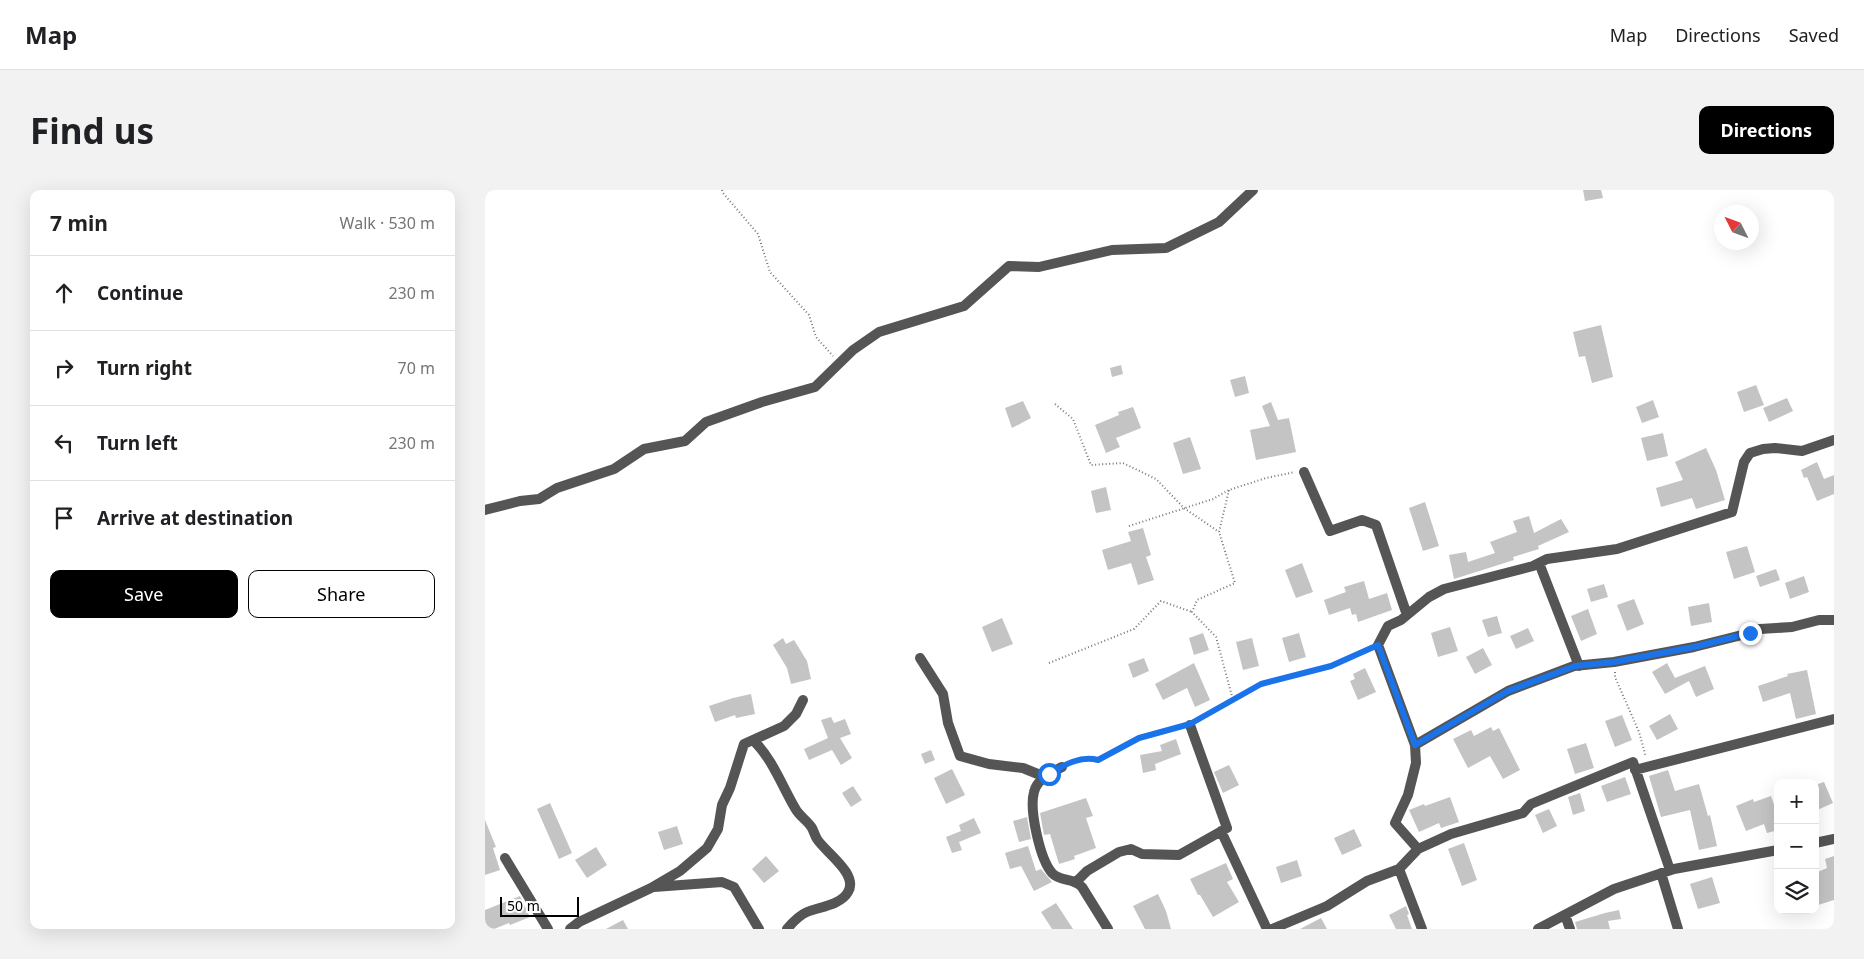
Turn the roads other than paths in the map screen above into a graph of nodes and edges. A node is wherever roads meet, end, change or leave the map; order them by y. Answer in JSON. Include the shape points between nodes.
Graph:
{"nodes":[{"id":1,"x":1253,"y":190,"type":"edge"},
{"id":2,"x":1834,"y":440,"type":"edge"},
{"id":3,"x":1304,"y":472,"type":"road end"},
{"id":4,"x":485,"y":510,"type":"edge"},
{"id":5,"x":1539,"y":563,"type":"junction"},
{"id":6,"x":1407,"y":615,"type":"junction"},
{"id":7,"x":1834,"y":620,"type":"edge"},
{"id":8,"x":921,"y":658,"type":"dead end"},
{"id":9,"x":1579,"y":666,"type":"junction"},
{"id":10,"x":803,"y":700,"type":"dead end"},
{"id":11,"x":1834,"y":719,"type":"edge"},
{"id":12,"x":1190,"y":724,"type":"road end"},
{"id":13,"x":753,"y":740,"type":"junction"},
{"id":14,"x":1415,"y":745,"type":"junction"},
{"id":15,"x":1061,"y":766,"type":"road end"},
{"id":16,"x":1635,"y":770,"type":"junction"},
{"id":17,"x":1045,"y":777,"type":"junction"},
{"id":18,"x":1221,"y":831,"type":"junction"},
{"id":19,"x":1834,"y":839,"type":"edge"},
{"id":20,"x":1819,"y":841,"type":"edge"},
{"id":21,"x":1418,"y":849,"type":"junction"},
{"id":22,"x":1774,"y":851,"type":"edge"},
{"id":23,"x":505,"y":858,"type":"dead end"},
{"id":24,"x":1399,"y":869,"type":"junction"},
{"id":25,"x":1666,"y":872,"type":"junction"},
{"id":26,"x":1077,"y":882,"type":"junction"},
{"id":27,"x":651,"y":888,"type":"junction"},
{"id":28,"x":1565,"y":915,"type":"junction"},
{"id":29,"x":548,"y":929,"type":"edge"},
{"id":30,"x":570,"y":929,"type":"edge"},
{"id":31,"x":759,"y":929,"type":"edge"},
{"id":32,"x":787,"y":929,"type":"edge"},
{"id":33,"x":1107,"y":929,"type":"edge"},
{"id":34,"x":1267,"y":929,"type":"edge"},
{"id":35,"x":1273,"y":929,"type":"edge"},
{"id":36,"x":1422,"y":929,"type":"edge"},
{"id":37,"x":1539,"y":929,"type":"edge"},
{"id":38,"x":1570,"y":929,"type":"edge"},
{"id":39,"x":1678,"y":929,"type":"edge"}],
"edges":[{"from":1,"to":4,"type":"street","via":[[1219,222],[1166,248],[1112,250],[1039,266],[1009,266],[964,306],[879,332],[853,350],[815,387],[706,422],[685,441],[644,449],[613,469],[557,488],[539,499]]},
{"from":2,"to":5,"type":"street","via":[[1802,451],[1763,448],[1751,453],[1744,462],[1732,512],[1617,549],[1547,559]]},
{"from":3,"to":6,"type":"street","via":[[1330,532],[1362,520],[1376,525]]},
{"from":5,"to":6,"type":"street","via":[[1444,590],[1429,597]]},
{"from":5,"to":9,"type":"street"},
{"from":6,"to":14,"type":"street","via":[[1388,626],[1378,645]]},
{"from":7,"to":9,"type":"street","via":[[1819,620],[1792,628],[1760,629],[1694,647]]},
{"from":8,"to":17,"type":"street","via":[[943,694],[948,723],[960,756],[1023,768]]},
{"from":9,"to":14,"type":"street","via":[[1508,691]]},
{"from":10,"to":13,"type":"street","via":[[796,714],[784,726]]},
{"from":11,"to":16,"type":"street"},
{"from":12,"to":18,"type":"street","via":[[1227,828]]},
{"from":13,"to":27,"type":"street","via":[[744,744],[731,788],[722,805],[718,829],[707,848],[680,871]]},
{"from":13,"to":32,"type":"street","via":[[769,761],[796,811],[850,879],[845,896],[837,902],[805,912]]},
{"from":14,"to":21,"type":"street","via":[[1416,763],[1408,795],[1395,824]]},
{"from":15,"to":17,"type":"street"},
{"from":16,"to":21,"type":"street","via":[[1633,762],[1531,804],[1523,813],[1451,834]]},
{"from":16,"to":25,"type":"street"},
{"from":17,"to":26,"type":"street","via":[[1034,791],[1033,806],[1044,861],[1053,875]]},
{"from":18,"to":26,"type":"street","via":[[1179,855],[1142,854],[1131,850],[1119,852],[1087,871]]},
{"from":18,"to":34,"type":"street"},
{"from":19,"to":20,"type":"street"},
{"from":21,"to":24,"type":"street"},
{"from":22,"to":25,"type":"street"},
{"from":23,"to":29,"type":"street"},
{"from":24,"to":35,"type":"street","via":[[1367,881],[1327,906]]},
{"from":24,"to":36,"type":"street"},
{"from":25,"to":28,"type":"street","via":[[1614,888]]},
{"from":25,"to":39,"type":"street"},
{"from":26,"to":33,"type":"street"},
{"from":27,"to":30,"type":"street"},
{"from":27,"to":31,"type":"street","via":[[722,882],[734,887]]},
{"from":28,"to":37,"type":"street"},
{"from":28,"to":38,"type":"street"}]}
